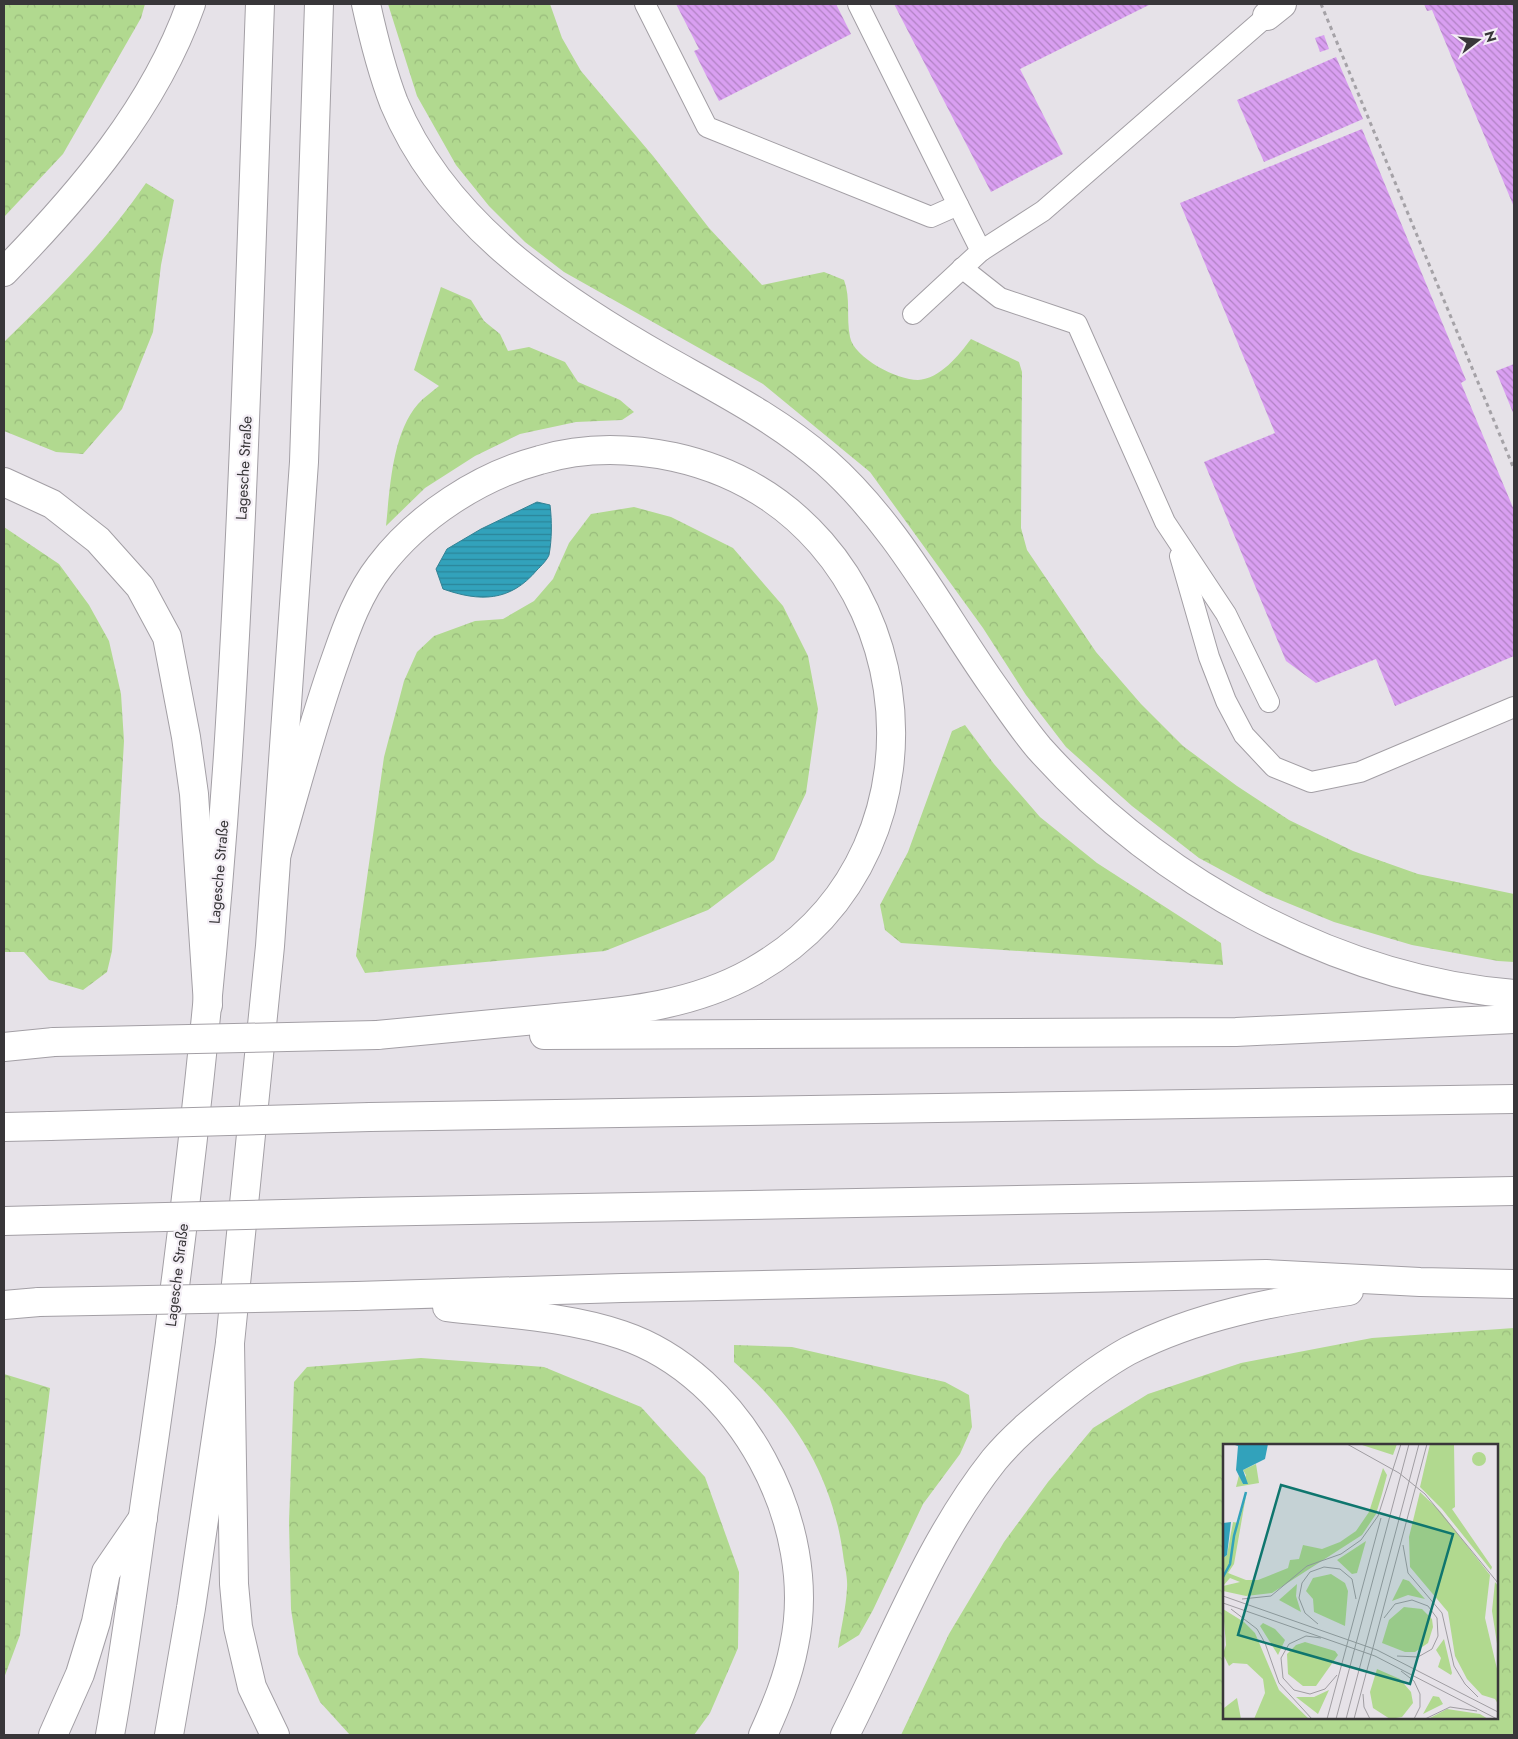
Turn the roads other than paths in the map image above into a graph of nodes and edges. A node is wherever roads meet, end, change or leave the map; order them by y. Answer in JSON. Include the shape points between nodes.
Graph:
{"nodes":[{"id":1,"x":191,"y":4,"type":"edge"},
{"id":2,"x":260,"y":4,"type":"edge"},
{"id":3,"x":319,"y":4,"type":"edge"},
{"id":4,"x":366,"y":4,"type":"edge"},
{"id":5,"x":645,"y":4,"type":"edge"},
{"id":6,"x":858,"y":4,"type":"edge"},
{"id":7,"x":1274,"y":10,"type":"edge"},
{"id":8,"x":958,"y":205,"type":"junction"},
{"id":9,"x":981,"y":251,"type":"junction"},
{"id":10,"x":962,"y":268,"type":"junction"},
{"id":11,"x":4,"y":272,"type":"edge"},
{"id":12,"x":913,"y":314,"type":"dead end"},
{"id":13,"x":4,"y":482,"type":"edge"},
{"id":14,"x":1175,"y":540,"type":"junction"},
{"id":15,"x":1269,"y":702,"type":"dead end"},
{"id":16,"x":1514,"y":707,"type":"edge"},
{"id":17,"x":277,"y":853,"type":"junction"},
{"id":18,"x":1514,"y":994,"type":"edge"},
{"id":19,"x":208,"y":1005,"type":"junction"},
{"id":20,"x":1514,"y":1018,"type":"edge"},
{"id":21,"x":377,"y":1035,"type":"junction"},
{"id":22,"x":4,"y":1038,"type":"edge"},
{"id":23,"x":54,"y":1042,"type":"junction"},
{"id":24,"x":4,"y":1047,"type":"edge"},
{"id":25,"x":1514,"y":1099,"type":"edge"},
{"id":26,"x":4,"y":1127,"type":"edge"},
{"id":27,"x":1514,"y":1191,"type":"edge"},
{"id":28,"x":4,"y":1221,"type":"edge"},
{"id":29,"x":1420,"y":1282,"type":"junction"},
{"id":30,"x":1514,"y":1284,"type":"edge"},
{"id":31,"x":356,"y":1296,"type":"junction"},
{"id":32,"x":4,"y":1301,"type":"edge"},
{"id":33,"x":39,"y":1302,"type":"junction"},
{"id":34,"x":4,"y":1305,"type":"edge"},
{"id":35,"x":230,"y":1343,"type":"junction"},
{"id":36,"x":143,"y":1518,"type":"junction"},
{"id":37,"x":53,"y":1735,"type":"edge"},
{"id":38,"x":110,"y":1735,"type":"edge"},
{"id":39,"x":170,"y":1735,"type":"edge"},
{"id":40,"x":275,"y":1735,"type":"edge"},
{"id":41,"x":763,"y":1735,"type":"edge"},
{"id":42,"x":845,"y":1735,"type":"edge"}],
"edges":[{"from":1,"to":11,"type":"highway","via":[[146,96],[105,160],[56,219]]},
{"from":2,"to":19,"type":"highway","name":"Lagesche Straße","via":[[242,503]]},
{"from":3,"to":17,"type":"highway","via":[[304,462]]},
{"from":4,"to":18,"type":"highway","via":[[394,103],[419,150],[460,206],[491,240],[535,277],[597,319],[767,417],[827,463],[877,515],[919,571],[990,682],[1036,745],[1086,796],[1146,847],[1215,895],[1277,928],[1345,955],[1408,974],[1489,992]]},
{"from":5,"to":8,"type":"lane","via":[[706,127],[931,217]]},
{"from":6,"to":8,"type":"lane"},
{"from":7,"to":9,"type":"lane","via":[[1043,211]]},
{"from":8,"to":9,"type":"lane"},
{"from":9,"to":10,"type":"lane"},
{"from":10,"to":12,"type":"lane"},
{"from":10,"to":14,"type":"lane","via":[[1000,298],[1077,324]]},
{"from":13,"to":19,"type":"highway","via":[[52,504],[98,540],[140,587],[167,637],[194,794]]},
{"from":14,"to":15,"type":"lane","via":[[1226,614]]},
{"from":14,"to":16,"type":"lane","via":[[1209,657],[1226,701],[1244,735],[1274,767],[1311,782],[1360,772]]},
{"from":17,"to":21,"type":"highway","via":[[325,688],[352,614],[380,566],[414,530],[460,494],[511,467],[558,454],[607,450],[656,453],[701,463],[739,478],[781,503],[813,532],[846,575],[870,620],[884,672],[893,720],[890,776],[875,829],[853,876],[828,910],[795,942],[752,972],[703,994],[658,1006]]},
{"from":17,"to":35,"type":"highway"},
{"from":19,"to":36,"type":"highway","name":"Lagesche Straße","via":[[170,1339]]},
{"from":20,"to":21,"type":"highway","via":[[1236,1032]]},
{"from":21,"to":23,"type":"highway","bridge":true},
{"from":22,"to":23,"type":"highway"},
{"from":23,"to":24,"type":"highway"},
{"from":25,"to":26,"type":"highway","bridge":true,"via":[[370,1116]]},
{"from":27,"to":28,"type":"highway","bridge":true},
{"from":29,"to":30,"type":"highway"},
{"from":29,"to":31,"type":"highway","via":[[1266,1274]]},
{"from":29,"to":42,"type":"highway","via":[[1300,1298],[1239,1310],[1180,1329],[1128,1352],[1080,1383],[1034,1419],[994,1460],[954,1517],[910,1597]]},
{"from":31,"to":33,"type":"highway","bridge":true},
{"from":31,"to":41,"type":"highway","via":[[581,1324],[623,1336],[673,1361],[708,1389],[747,1432],[774,1481],[792,1538],[798,1592],[794,1645],[781,1696]]},
{"from":32,"to":33,"type":"highway"},
{"from":33,"to":34,"type":"highway"},
{"from":35,"to":39,"type":"highway"},
{"from":35,"to":40,"type":"highway","via":[[234,1584],[238,1627],[252,1687]]},
{"from":36,"to":37,"type":"highway","via":[[106,1572],[96,1622],[80,1674]]},
{"from":36,"to":38,"type":"highway","name":"Lagesche Straße"}]}
